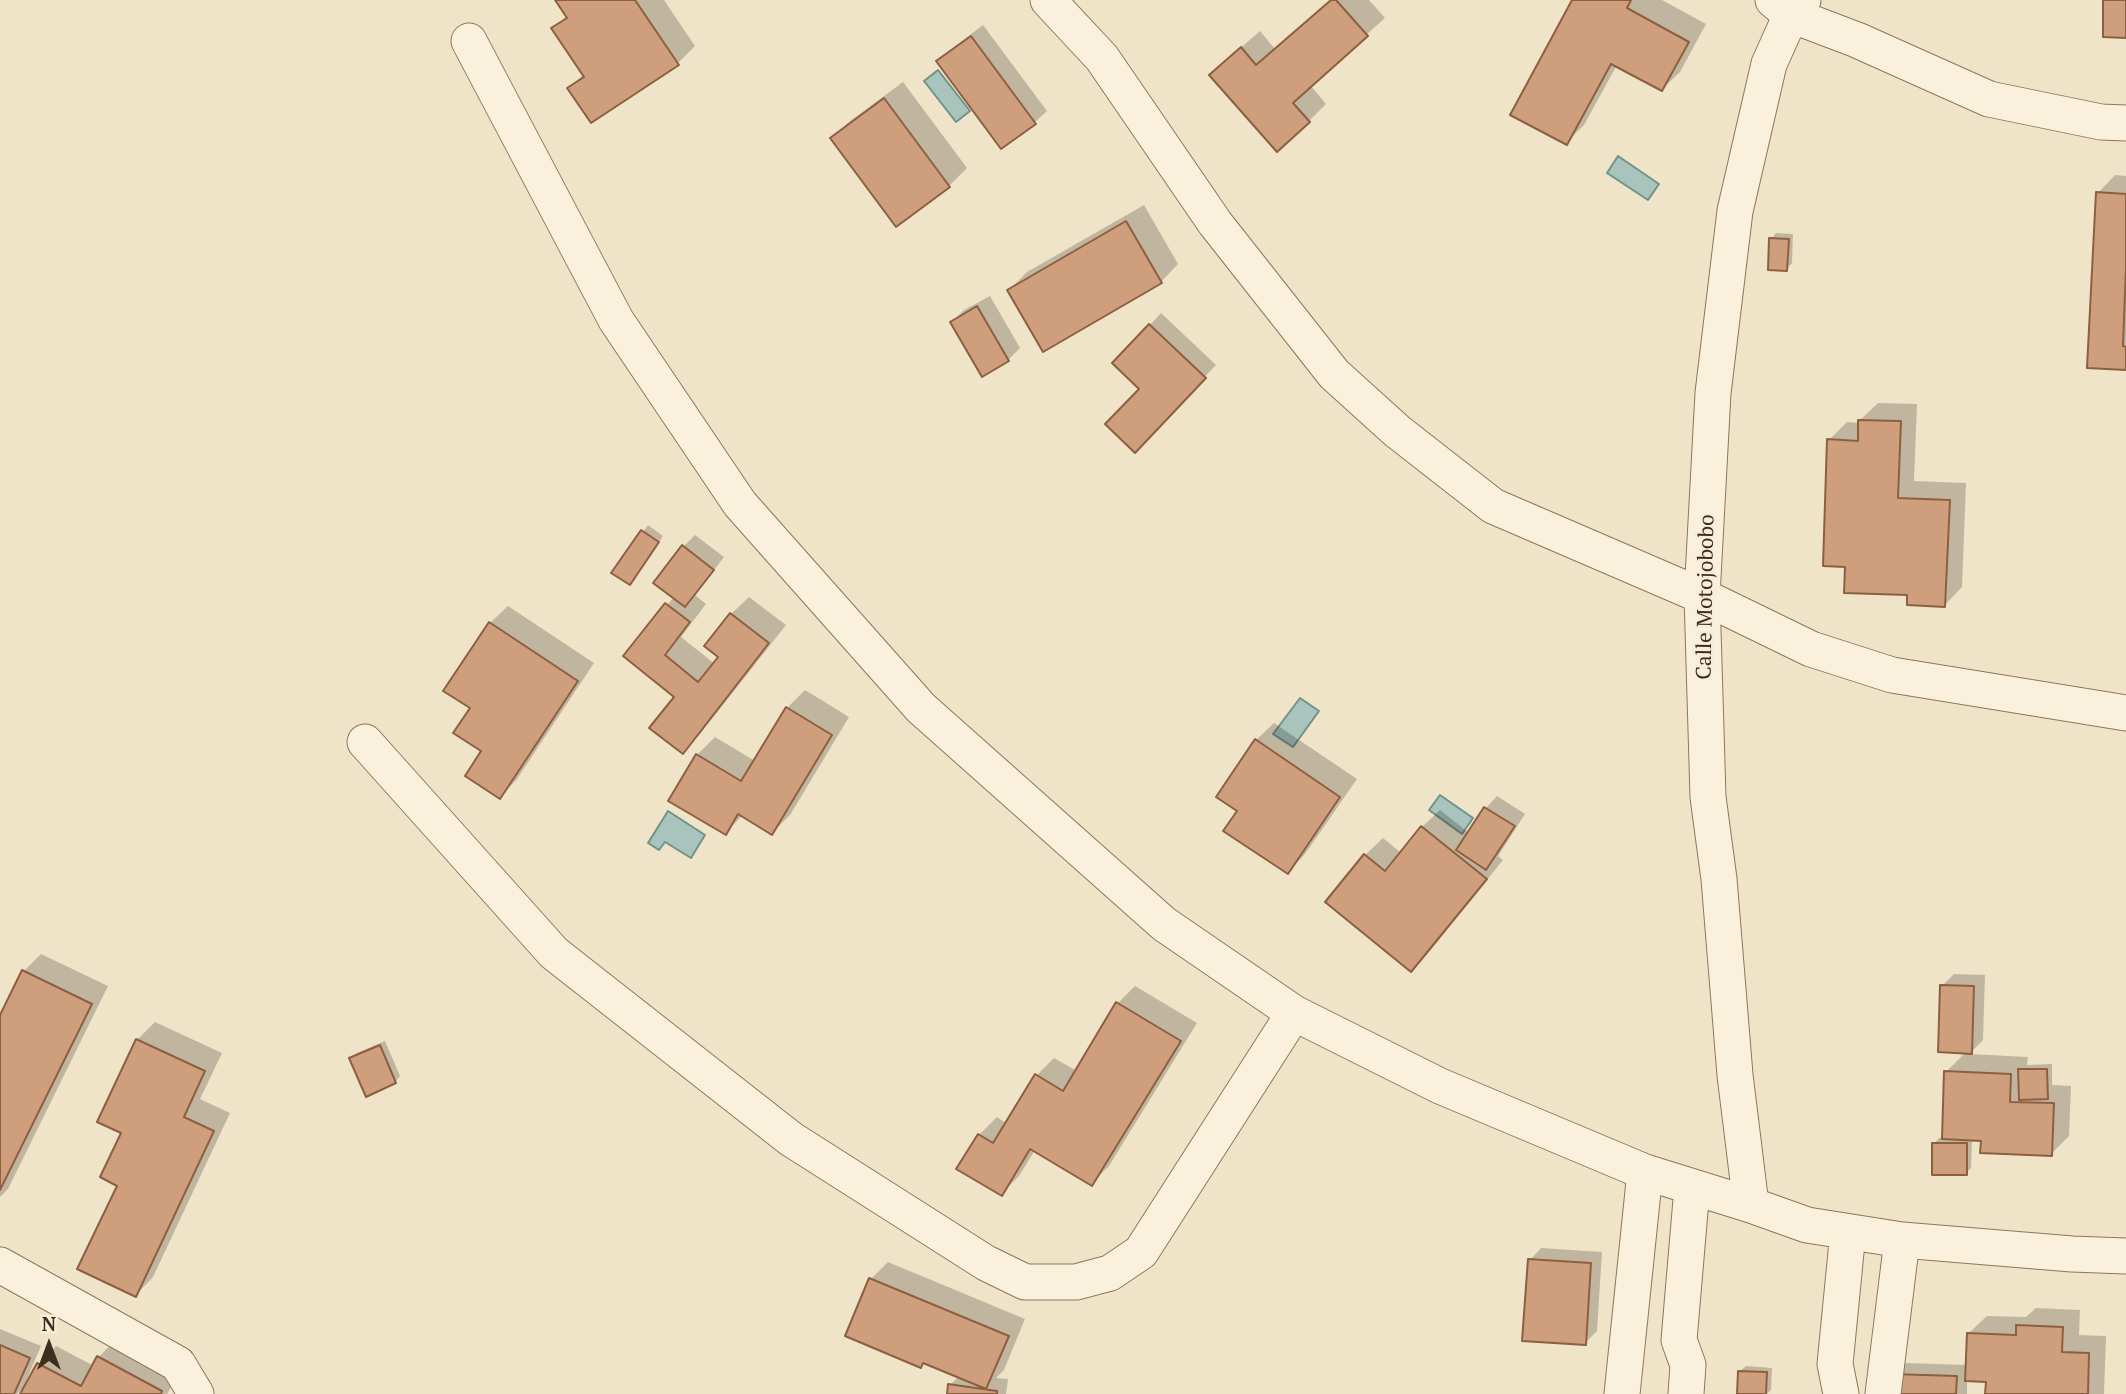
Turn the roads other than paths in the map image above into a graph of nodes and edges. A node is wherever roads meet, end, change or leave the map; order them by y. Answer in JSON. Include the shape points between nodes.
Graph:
{"nodes":[{"id":1,"x":1048,"y":0,"type":"edge"},
{"id":2,"x":1789,"y":5,"type":"edge"},
{"id":3,"x":469,"y":41,"type":"dead end"},
{"id":4,"x":2126,"y":123,"type":"edge"},
{"id":5,"x":1702,"y":597,"type":"junction"},
{"id":6,"x":2126,"y":713,"type":"edge"},
{"id":7,"x":365,"y":742,"type":"dead end"},
{"id":8,"x":1294,"y":1013,"type":"junction"},
{"id":9,"x":1645,"y":1172,"type":"junction"},
{"id":10,"x":1692,"y":1188,"type":"junction"},
{"id":11,"x":1751,"y":1205,"type":"junction"},
{"id":12,"x":1848,"y":1232,"type":"junction"},
{"id":13,"x":1902,"y":1240,"type":"junction"},
{"id":14,"x":2126,"y":1256,"type":"edge"},
{"id":15,"x":0,"y":1265,"type":"edge"},
{"id":16,"x":1679,"y":1340,"type":"junction"},
{"id":17,"x":1832,"y":1384,"type":"edge"},
{"id":18,"x":196,"y":1394,"type":"edge"},
{"id":19,"x":1622,"y":1394,"type":"edge"},
{"id":20,"x":1663,"y":1394,"type":"edge"},
{"id":21,"x":1686,"y":1394,"type":"edge"},
{"id":22,"x":1883,"y":1394,"type":"edge"}],
"edges":[{"from":1,"to":5,"type":"street","via":[[1102,58],[1214,223],[1334,374],[1397,431],[1493,506]]},
{"from":2,"to":4,"type":"street","via":[[1990,99]]},
{"from":2,"to":5,"type":"street","name":"Calle Motojobobo","via":[[1769,64],[1735,211],[1713,393]]},
{"from":3,"to":8,"type":"street","via":[[616,320],[740,504],[921,708],[1164,924]]},
{"from":5,"to":6,"type":"street","via":[[1811,649],[1892,676]]},
{"from":5,"to":11,"type":"street","name":"Calle Motojobobo","via":[[1708,797]]},
{"from":7,"to":8,"type":"street","via":[[554,953],[791,1139],[986,1263],[1025,1282],[1076,1282],[1110,1273],[1141,1252]]},
{"from":8,"to":9,"type":"street","via":[[1440,1086]]},
{"from":9,"to":10,"type":"street"},
{"from":9,"to":19,"type":"street"},
{"from":10,"to":11,"type":"street"},
{"from":10,"to":16,"type":"street"},
{"from":11,"to":12,"type":"street","via":[[1807,1225]]},
{"from":12,"to":13,"type":"street"},
{"from":12,"to":17,"type":"street"},
{"from":13,"to":14,"type":"street"},
{"from":13,"to":22,"type":"street"},
{"from":15,"to":18,"type":"street","via":[[178,1364]]},
{"from":16,"to":20,"type":"street","via":[[1667,1363]]},
{"from":16,"to":21,"type":"street","via":[[1688,1365]]}]}
